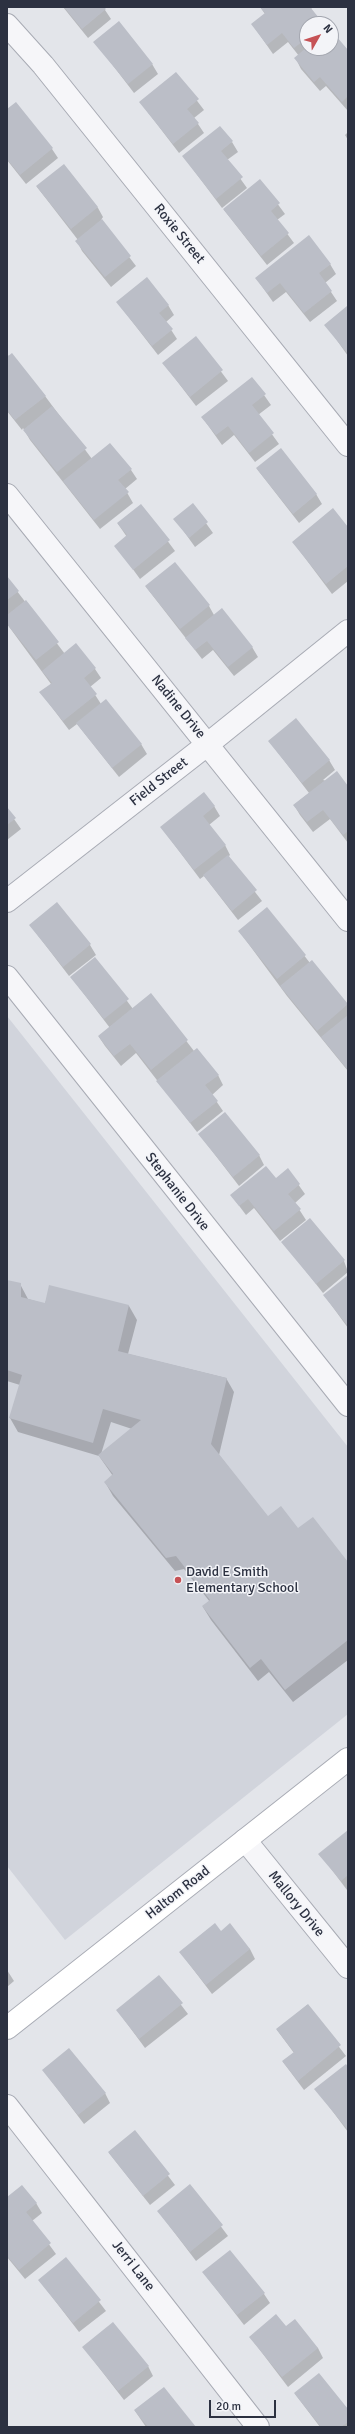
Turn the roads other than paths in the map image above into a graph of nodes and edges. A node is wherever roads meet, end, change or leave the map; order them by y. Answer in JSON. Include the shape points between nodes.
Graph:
{"nodes":[{"id":1,"x":7,"y":25,"type":"edge"},
{"id":2,"x":348,"y":445,"type":"edge"},
{"id":3,"x":7,"y":495,"type":"edge"},
{"id":4,"x":348,"y":631,"type":"edge"},
{"id":5,"x":208,"y":744,"type":"junction"},
{"id":6,"x":7,"y":901,"type":"edge"},
{"id":7,"x":348,"y":920,"type":"edge"},
{"id":8,"x":7,"y":977,"type":"edge"},
{"id":9,"x":348,"y":1405,"type":"edge"},
{"id":10,"x":348,"y":1759,"type":"edge"},
{"id":11,"x":245,"y":1840,"type":"junction"},
{"id":12,"x":348,"y":1967,"type":"edge"},
{"id":13,"x":7,"y":2028,"type":"edge"},
{"id":14,"x":7,"y":2106,"type":"edge"},
{"id":15,"x":258,"y":2427,"type":"edge"}],
"edges":[{"from":1,"to":2,"type":"street","name":"Roxie Street","via":[[48,72]]},
{"from":3,"to":5,"type":"street","name":"Nadine Drive"},
{"from":4,"to":5,"type":"street","name":"Field Street"},
{"from":5,"to":6,"type":"street","name":"Field Street"},
{"from":5,"to":7,"type":"street","name":"Nadine Drive"},
{"from":8,"to":9,"type":"street","name":"Stephanie Drive"},
{"from":10,"to":11,"type":"main road","name":"Haltom Road"},
{"from":11,"to":12,"type":"street","name":"Mallory Drive"},
{"from":11,"to":13,"type":"main road","name":"Haltom Road"},
{"from":14,"to":15,"type":"street","name":"Jerri Lane"}]}
